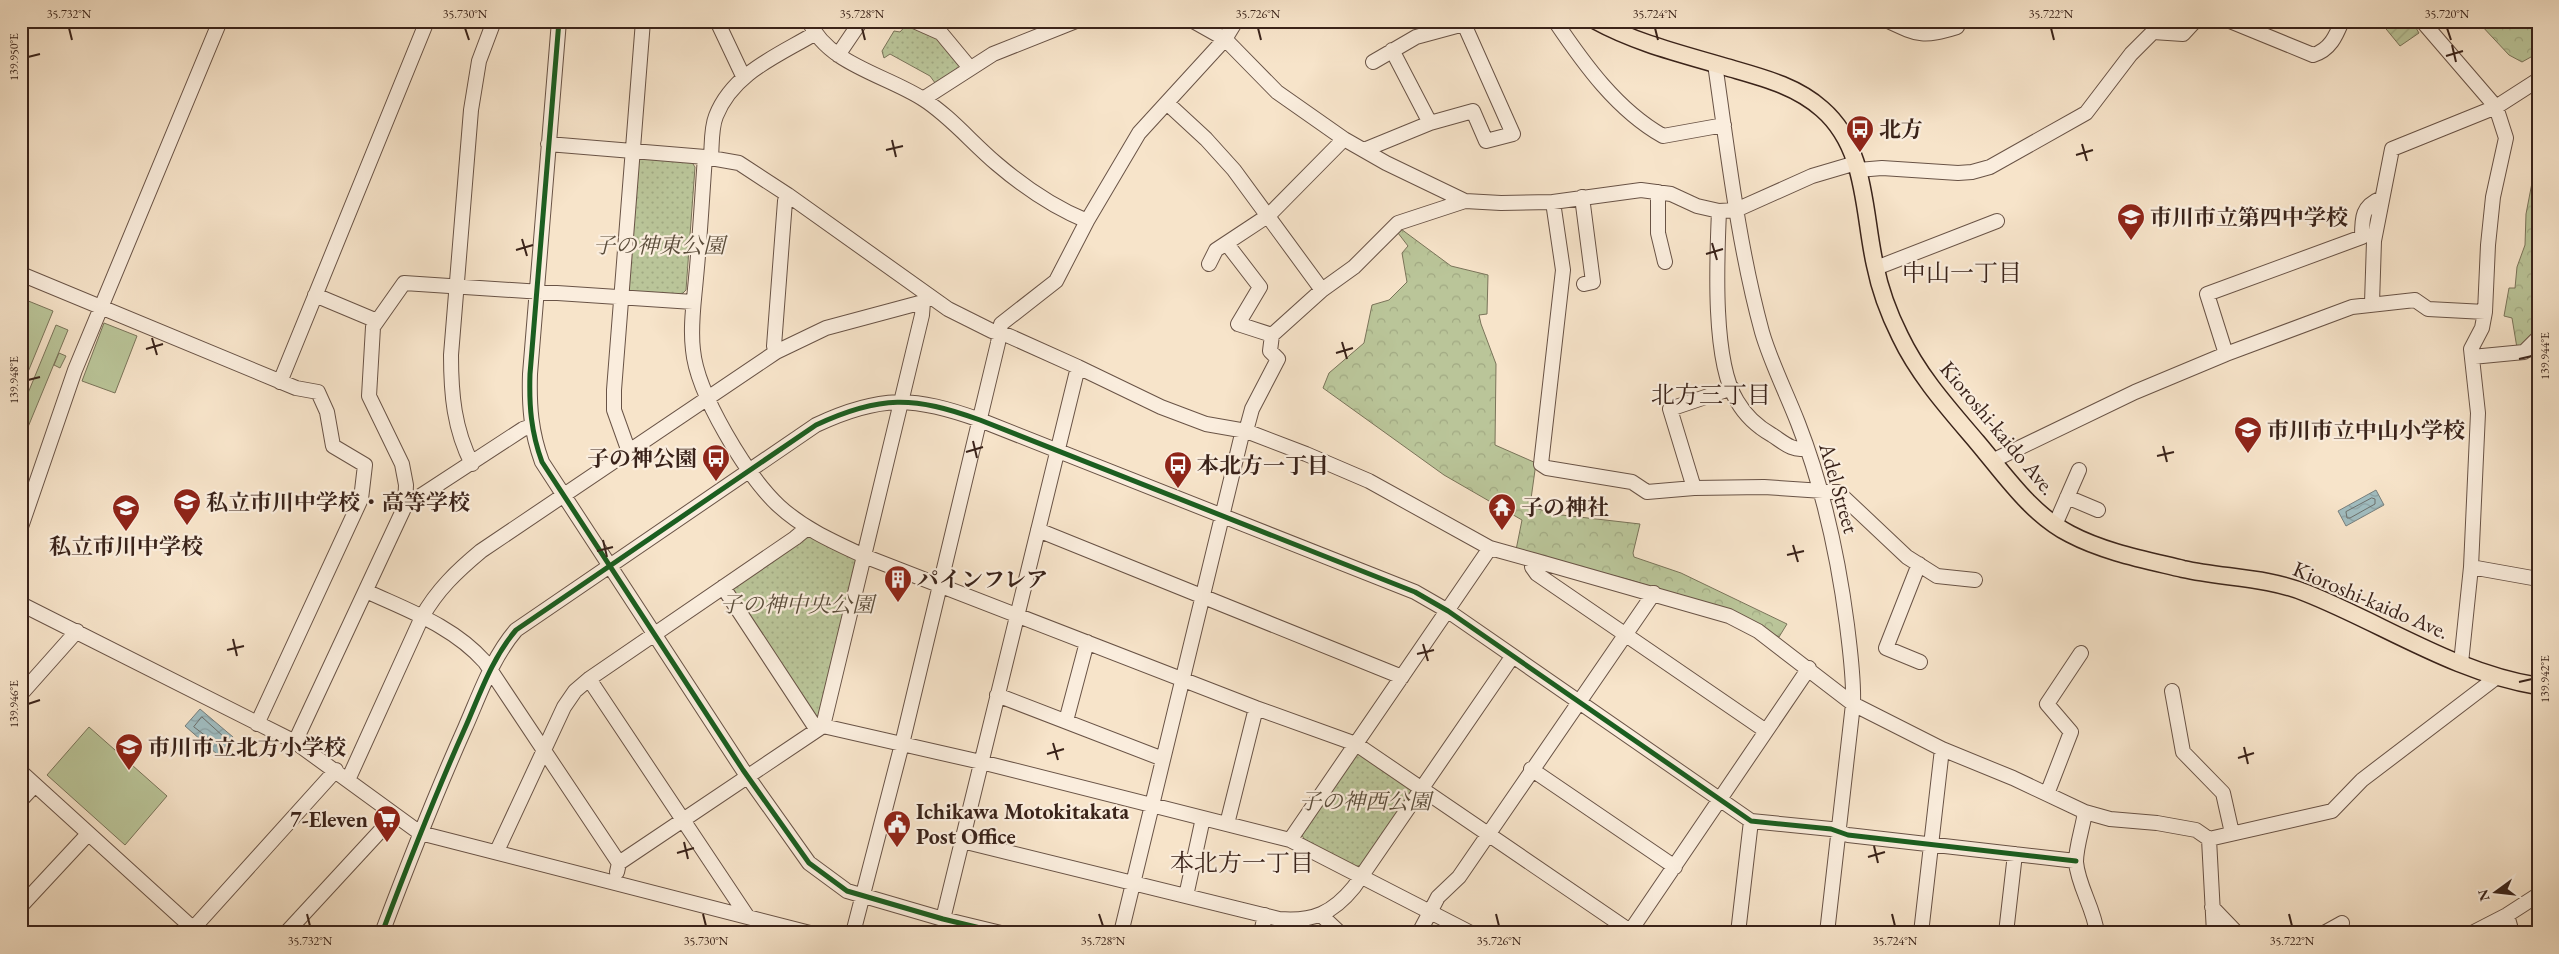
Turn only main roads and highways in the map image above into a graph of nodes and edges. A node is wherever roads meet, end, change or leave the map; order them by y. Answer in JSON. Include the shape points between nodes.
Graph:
{"nodes":[{"id":1,"x":1596,"y":21,"type":"edge"},
{"id":2,"x":2538,"y":686,"type":"edge"}],
"edges":[{"from":1,"to":2,"type":"main road","name":"Kioroshi-kaido Ave.","via":[[1622,34],[1771,80],[1798,92],[1821,108],[1845,135],[1857,166],[1876,268],[1904,345],[1929,383],[1992,461],[2030,504],[2055,525],[2091,543],[2185,569],[2289,587],[2461,663],[2497,677]]}]}
